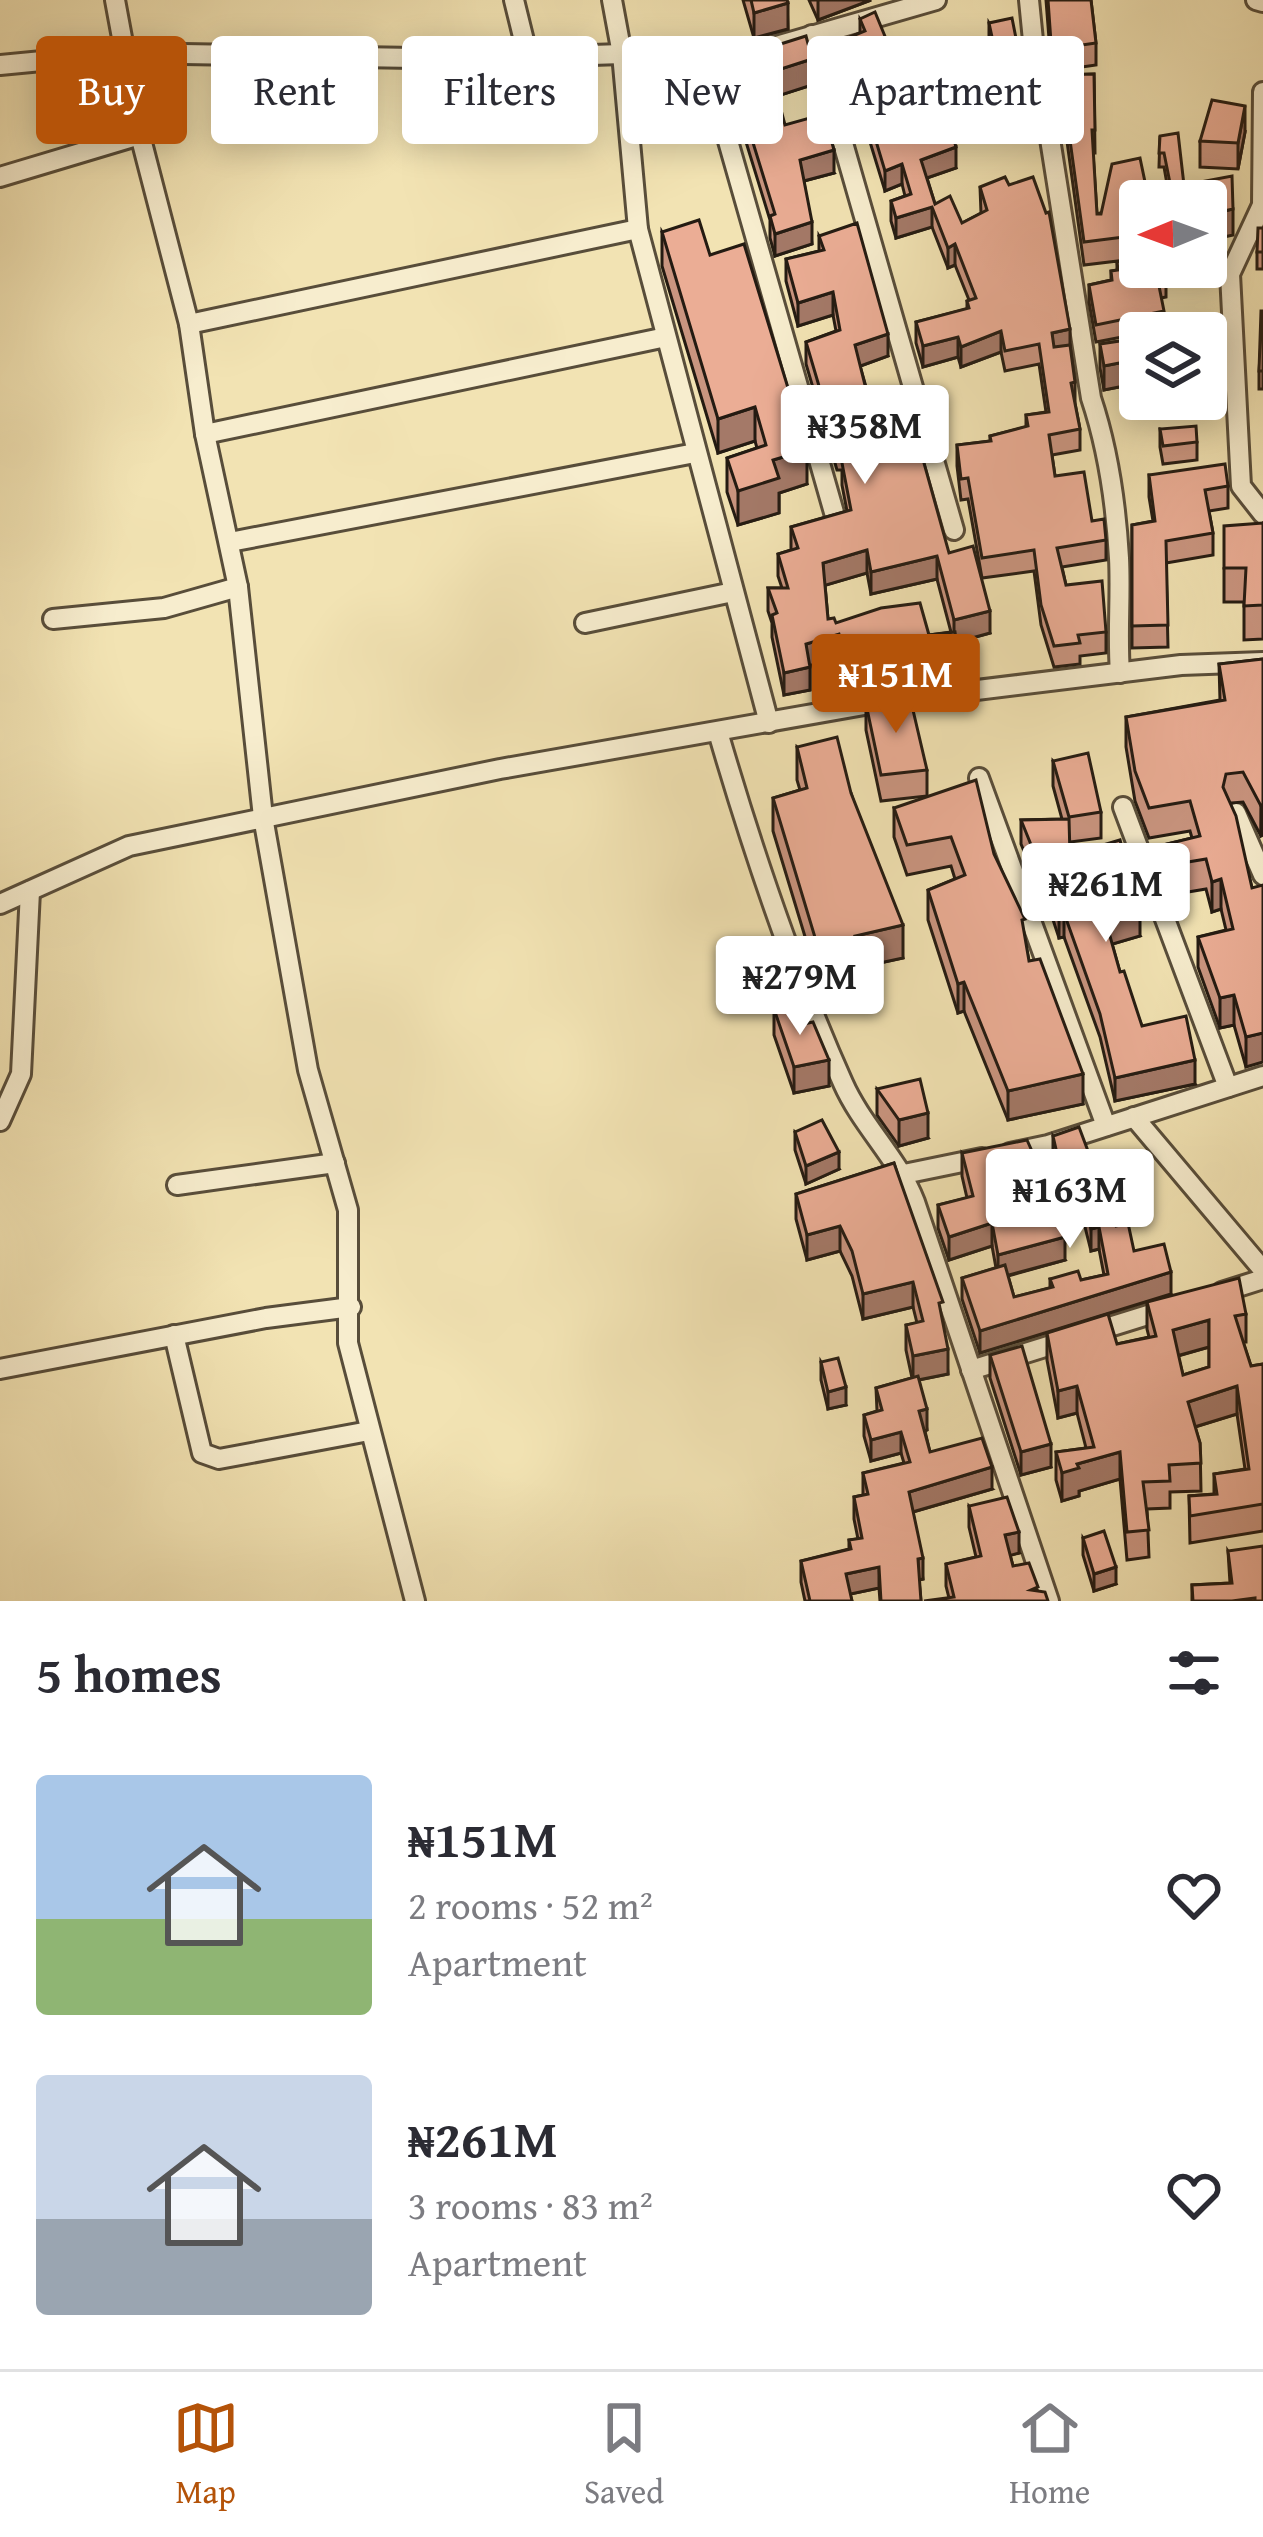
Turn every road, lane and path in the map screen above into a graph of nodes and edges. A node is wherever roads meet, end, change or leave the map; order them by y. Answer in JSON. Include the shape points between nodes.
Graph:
{"nodes":[{"id":1,"x":116,"y":0,"type":"edge"},
{"id":2,"x":514,"y":0,"type":"edge"},
{"id":3,"x":612,"y":0,"type":"edge"},
{"id":4,"x":936,"y":0,"type":"edge"},
{"id":5,"x":1029,"y":0,"type":"edge"},
{"id":6,"x":812,"y":35,"type":"junction"},
{"id":7,"x":122,"y":36,"type":"edge"},
{"id":8,"x":523,"y":36,"type":"edge"},
{"id":9,"x":783,"y":44,"type":"edge"},
{"id":10,"x":187,"y":54,"type":"edge"},
{"id":11,"x":622,"y":54,"type":"joint"},
{"id":12,"x":598,"y":55,"type":"edge"},
{"id":13,"x":402,"y":56,"type":"edge"},
{"id":14,"x":36,"y":62,"type":"edge"},
{"id":15,"x":0,"y":65,"type":"edge"},
{"id":16,"x":1263,"y":92,"type":"edge"},
{"id":17,"x":110,"y":144,"type":"edge"},
{"id":18,"x":142,"y":144,"type":"edge"},
{"id":19,"x":631,"y":144,"type":"edge"},
{"id":20,"x":729,"y":144,"type":"edge"},
{"id":21,"x":0,"y":177,"type":"edge"},
{"id":22,"x":638,"y":229,"type":"junction"},
{"id":23,"x":189,"y":324,"type":"junction"},
{"id":24,"x":666,"y":337,"type":"junction"},
{"id":25,"x":205,"y":434,"type":"junction"},
{"id":26,"x":695,"y":453,"type":"junction"},
{"id":27,"x":1263,"y":514,"type":"edge"},
{"id":28,"x":835,"y":515,"type":"edge"},
{"id":29,"x":954,"y":530,"type":"dead end"},
{"id":30,"x":230,"y":542,"type":"junction"},
{"id":31,"x":238,"y":587,"type":"junction"},
{"id":32,"x":733,"y":592,"type":"junction"},
{"id":33,"x":53,"y":619,"type":"dead end"},
{"id":34,"x":585,"y":623,"type":"dead end"},
{"id":35,"x":1263,"y":662,"type":"edge"},
{"id":36,"x":1120,"y":673,"type":"junction"},
{"id":37,"x":769,"y":723,"type":"junction"},
{"id":38,"x":718,"y":732,"type":"junction"},
{"id":39,"x":980,"y":778,"type":"edge"},
{"id":40,"x":1123,"y":807,"type":"dead end"},
{"id":41,"x":1236,"y":813,"type":"edge"},
{"id":42,"x":263,"y":817,"type":"junction"},
{"id":43,"x":1263,"y":874,"type":"edge"},
{"id":44,"x":29,"y":891,"type":"junction"},
{"id":45,"x":0,"y":904,"type":"edge"},
{"id":46,"x":1263,"y":1076,"type":"edge"},
{"id":47,"x":1228,"y":1087,"type":"junction"},
{"id":48,"x":1134,"y":1118,"type":"junction"},
{"id":49,"x":0,"y":1121,"type":"edge"},
{"id":50,"x":1106,"y":1126,"type":"junction"},
{"id":51,"x":335,"y":1162,"type":"junction"},
{"id":52,"x":904,"y":1174,"type":"junction"},
{"id":53,"x":176,"y":1185,"type":"dead end"},
{"id":54,"x":1263,"y":1270,"type":"edge"},
{"id":55,"x":1263,"y":1280,"type":"edge"},
{"id":56,"x":351,"y":1307,"type":"junction"},
{"id":57,"x":174,"y":1335,"type":"junction"},
{"id":58,"x":0,"y":1370,"type":"edge"},
{"id":59,"x":971,"y":1370,"type":"junction"},
{"id":60,"x":369,"y":1431,"type":"junction"},
{"id":61,"x":415,"y":1601,"type":"edge"},
{"id":62,"x":1049,"y":1601,"type":"edge"}],
"edges":[{"from":1,"to":7,"type":"street"},
{"from":2,"to":8,"type":"street"},
{"from":3,"to":11,"type":"street"},
{"from":4,"to":6,"type":"street"},
{"from":5,"to":36,"type":"street","via":[[1090,398],[1105,438],[1119,559]]},
{"from":6,"to":9,"type":"street"},
{"from":6,"to":29,"type":"street"},
{"from":10,"to":13,"type":"street"},
{"from":11,"to":12,"type":"street"},
{"from":14,"to":15,"type":"street"},
{"from":16,"to":27,"type":"street","via":[[1262,205],[1230,274],[1241,486]]},
{"from":17,"to":21,"type":"street"},
{"from":18,"to":23,"type":"street"},
{"from":19,"to":22,"type":"street"},
{"from":20,"to":28,"type":"street"},
{"from":22,"to":23,"type":"street"},
{"from":22,"to":24,"type":"street"},
{"from":23,"to":25,"type":"street"},
{"from":24,"to":25,"type":"street"},
{"from":24,"to":26,"type":"street"},
{"from":25,"to":30,"type":"street"},
{"from":26,"to":30,"type":"street"},
{"from":26,"to":32,"type":"street"},
{"from":30,"to":31,"type":"street"},
{"from":31,"to":33,"type":"street","via":[[164,608]]},
{"from":31,"to":42,"type":"street"},
{"from":32,"to":34,"type":"street"},
{"from":32,"to":37,"type":"street"},
{"from":35,"to":36,"type":"street"},
{"from":36,"to":37,"type":"street"},
{"from":37,"to":38,"type":"street"},
{"from":38,"to":42,"type":"street"},
{"from":38,"to":52,"type":"street","via":[[764,887],[845,1089]]},
{"from":39,"to":50,"type":"street"},
{"from":40,"to":47,"type":"street"},
{"from":41,"to":43,"type":"street"},
{"from":42,"to":44,"type":"street","via":[[129,846]]},
{"from":42,"to":51,"type":"street","via":[[308,1070]]},
{"from":44,"to":45,"type":"street"},
{"from":44,"to":49,"type":"street","via":[[21,1074]]},
{"from":46,"to":47,"type":"street"},
{"from":47,"to":48,"type":"street"},
{"from":48,"to":50,"type":"street"},
{"from":48,"to":54,"type":"street"},
{"from":50,"to":52,"type":"street"},
{"from":51,"to":53,"type":"street"},
{"from":51,"to":56,"type":"street","via":[[348,1210]]},
{"from":52,"to":59,"type":"street"},
{"from":55,"to":59,"type":"street"},
{"from":56,"to":57,"type":"street"},
{"from":56,"to":60,"type":"street","via":[[348,1343]]},
{"from":57,"to":58,"type":"street"},
{"from":57,"to":60,"type":"street","via":[[202,1453],[219,1460]]},
{"from":59,"to":62,"type":"street"},
{"from":60,"to":61,"type":"street"}]}
